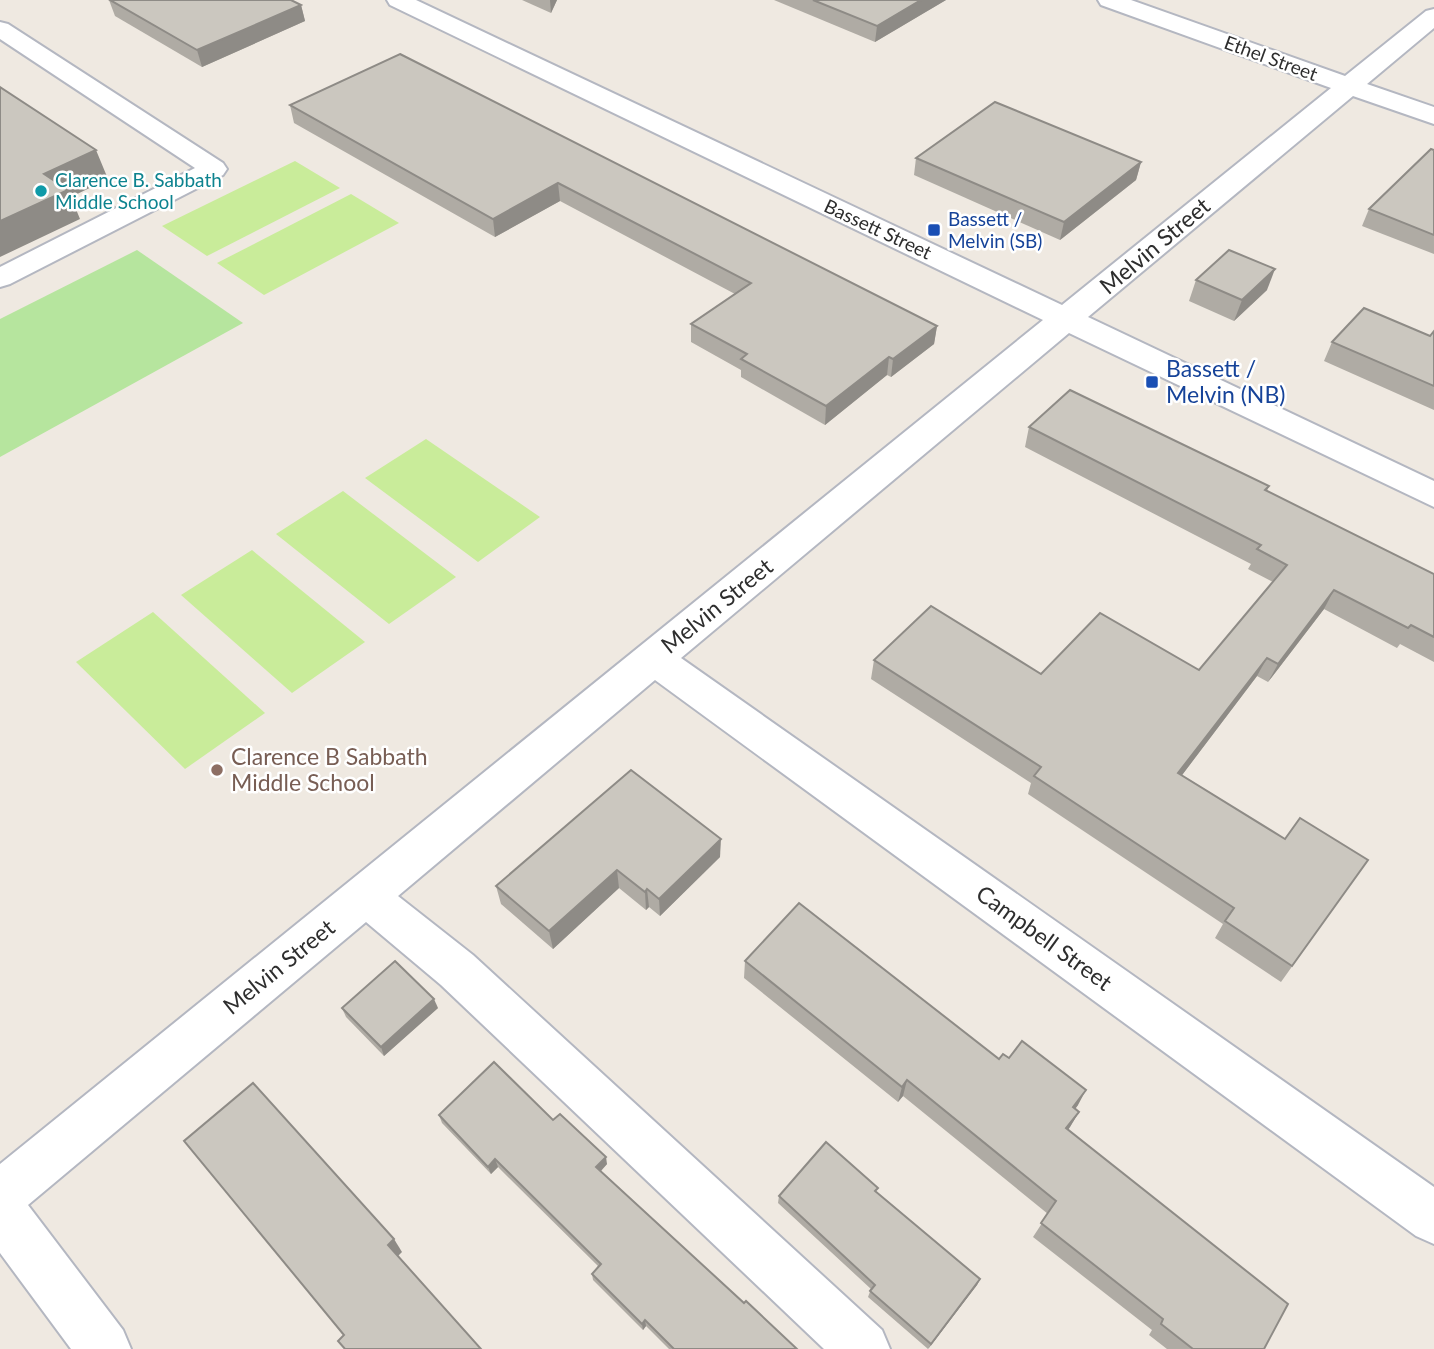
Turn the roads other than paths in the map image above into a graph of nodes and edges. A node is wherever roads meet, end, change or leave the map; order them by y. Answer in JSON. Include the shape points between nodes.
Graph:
{"nodes":[{"id":1,"x":398,"y":0,"type":"edge"},
{"id":2,"x":1109,"y":0,"type":"edge"},
{"id":3,"x":1434,"y":16,"type":"edge"},
{"id":4,"x":0,"y":29,"type":"edge"},
{"id":5,"x":1349,"y":86,"type":"junction"},
{"id":6,"x":1434,"y":116,"type":"edge"},
{"id":7,"x":0,"y":278,"type":"edge"},
{"id":8,"x":1066,"y":319,"type":"junction"},
{"id":9,"x":1434,"y":495,"type":"edge"},
{"id":10,"x":654,"y":659,"type":"junction"},
{"id":11,"x":366,"y":895,"type":"junction"},
{"id":12,"x":0,"y":1196,"type":"edge"},
{"id":13,"x":0,"y":1210,"type":"edge"},
{"id":14,"x":1434,"y":1217,"type":"edge"},
{"id":15,"x":104,"y":1349,"type":"edge"},
{"id":16,"x":863,"y":1349,"type":"edge"}],
"edges":[{"from":1,"to":8,"type":"street","name":"Bassett Street"},
{"from":2,"to":5,"type":"street","name":"Ethel Street"},
{"from":3,"to":5,"type":"street","name":"Melvin Street"},
{"from":4,"to":7,"type":"street","via":[[214,169]]},
{"from":5,"to":6,"type":"street","name":"Ethel Street"},
{"from":5,"to":8,"type":"street","name":"Melvin Street"},
{"from":8,"to":9,"type":"street","name":"Bassett Street"},
{"from":8,"to":10,"type":"street","name":"Melvin Street"},
{"from":10,"to":11,"type":"street","name":"Melvin Street"},
{"from":10,"to":14,"type":"street","name":"Campbell Street"},
{"from":11,"to":12,"type":"street","name":"Melvin Street"},
{"from":11,"to":16,"type":"street","via":[[457,970]]},
{"from":13,"to":15,"type":"street"}]}
